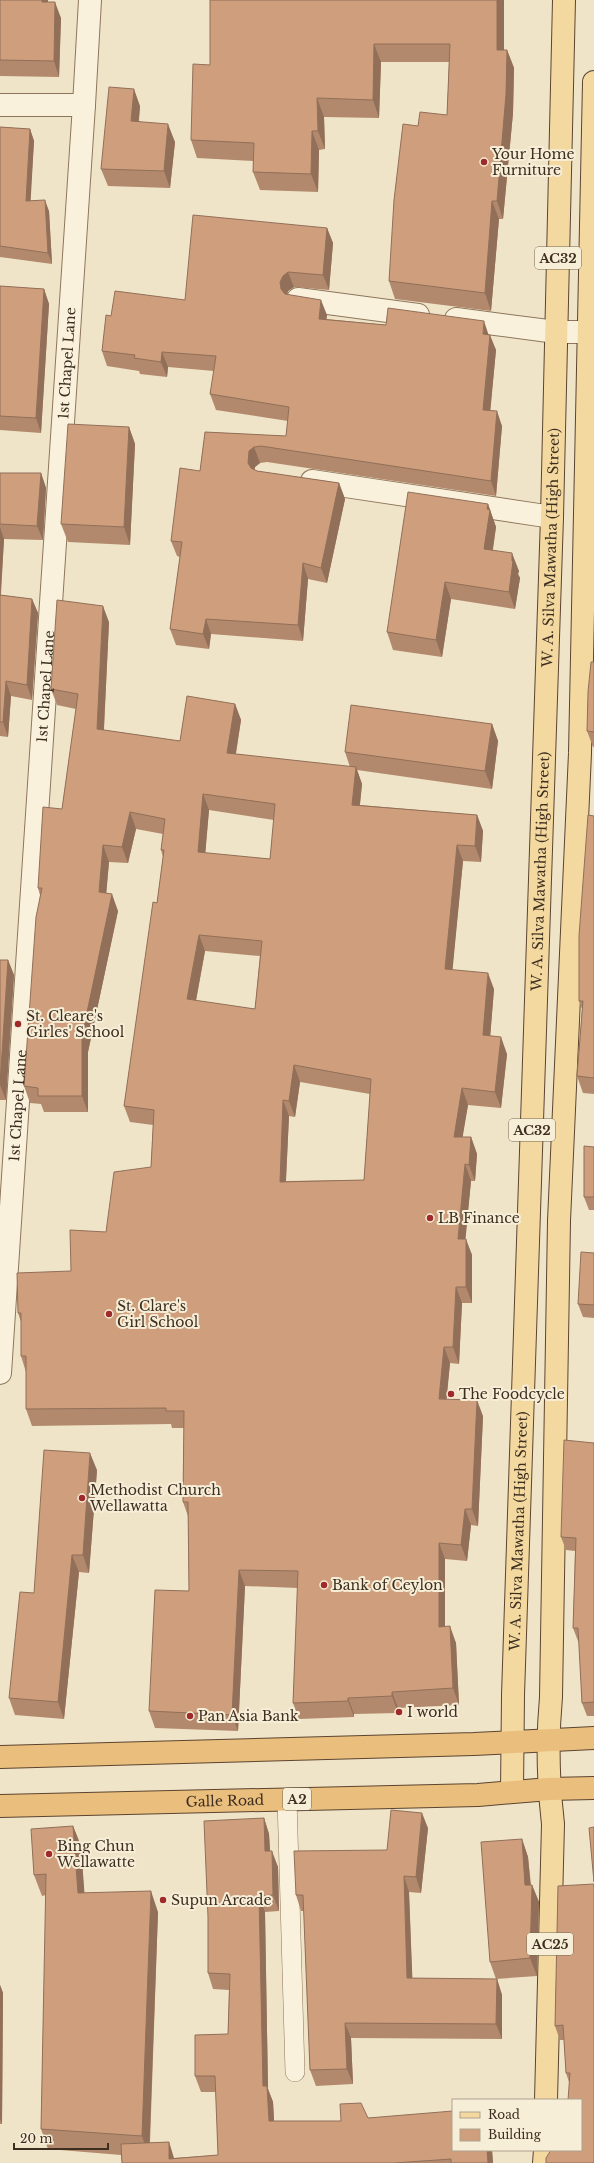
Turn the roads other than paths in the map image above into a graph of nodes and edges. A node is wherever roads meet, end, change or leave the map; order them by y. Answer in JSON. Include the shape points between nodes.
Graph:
{"nodes":[{"id":1,"x":90,"y":0,"type":"edge"},
{"id":2,"x":564,"y":0,"type":"edge"},
{"id":3,"x":594,"y":82,"type":"edge"},
{"id":4,"x":0,"y":105,"type":"edge"},
{"id":5,"x":84,"y":105,"type":"junction"},
{"id":6,"x":298,"y":299,"type":"edge"},
{"id":7,"x":556,"y":332,"type":"junction"},
{"id":8,"x":588,"y":332,"type":"junction"},
{"id":9,"x":590,"y":389,"type":"edge"},
{"id":10,"x":288,"y":478,"type":"edge"},
{"id":11,"x":552,"y":517,"type":"junction"},
{"id":12,"x":587,"y":754,"type":"edge"},
{"id":13,"x":0,"y":1373,"type":"edge"},
{"id":14,"x":594,"y":1738,"type":"edge"},
{"id":15,"x":547,"y":1741,"type":"junction"},
{"id":16,"x":513,"y":1742,"type":"junction"},
{"id":17,"x":0,"y":1756,"type":"edge"},
{"id":18,"x":594,"y":1788,"type":"edge"},
{"id":19,"x":549,"y":1789,"type":"junction"},
{"id":20,"x":512,"y":1791,"type":"junction"},
{"id":21,"x":286,"y":1799,"type":"junction"},
{"id":22,"x":0,"y":1806,"type":"edge"},
{"id":23,"x":295,"y":2072,"type":"dead end"},
{"id":24,"x":546,"y":2099,"type":"edge"},
{"id":25,"x":545,"y":2151,"type":"edge"},
{"id":26,"x":544,"y":2163,"type":"edge"}],
"edges":[{"from":1,"to":5,"type":"street","name":"1st Chapel Lane"},
{"from":2,"to":7,"type":"main road","name":"W. A. Silva Mawatha (High Street)","number":"AC32"},
{"from":3,"to":8,"type":"main road","number":"AC32"},
{"from":4,"to":5,"type":"street"},
{"from":5,"to":13,"type":"street","name":"1st Chapel Lane"},
{"from":6,"to":7,"type":"street"},
{"from":7,"to":8,"type":"street"},
{"from":7,"to":11,"type":"main road","name":"W. A. Silva Mawatha (High Street)","number":"AC32"},
{"from":8,"to":9,"type":"main road","number":"AC32"},
{"from":9,"to":12,"type":"main road","number":"AC32"},
{"from":10,"to":11,"type":"street"},
{"from":11,"to":16,"type":"main road","name":"W. A. Silva Mawatha (High Street)","number":"AC32"},
{"from":12,"to":15,"type":"main road","number":"AC32","via":[[559,1221],[551,1697]]},
{"from":14,"to":15,"type":"highway"},
{"from":15,"to":16,"type":"highway"},
{"from":15,"to":19,"type":"main road"},
{"from":16,"to":17,"type":"highway"},
{"from":16,"to":20,"type":"main road","name":"W. A. Silva Mawatha (High Street)"},
{"from":18,"to":19,"type":"highway","name":"Galle Road","number":"A2"},
{"from":19,"to":20,"type":"highway","name":"Galle Road","number":"A2"},
{"from":19,"to":24,"type":"main road","number":"AC25","via":[[553,1824]]},
{"from":20,"to":21,"type":"highway","name":"Galle Road","number":"A2"},
{"from":21,"to":22,"type":"highway","name":"Galle Road","number":"A2"},
{"from":21,"to":23,"type":"lane"},
{"from":25,"to":26,"type":"main road"}]}
